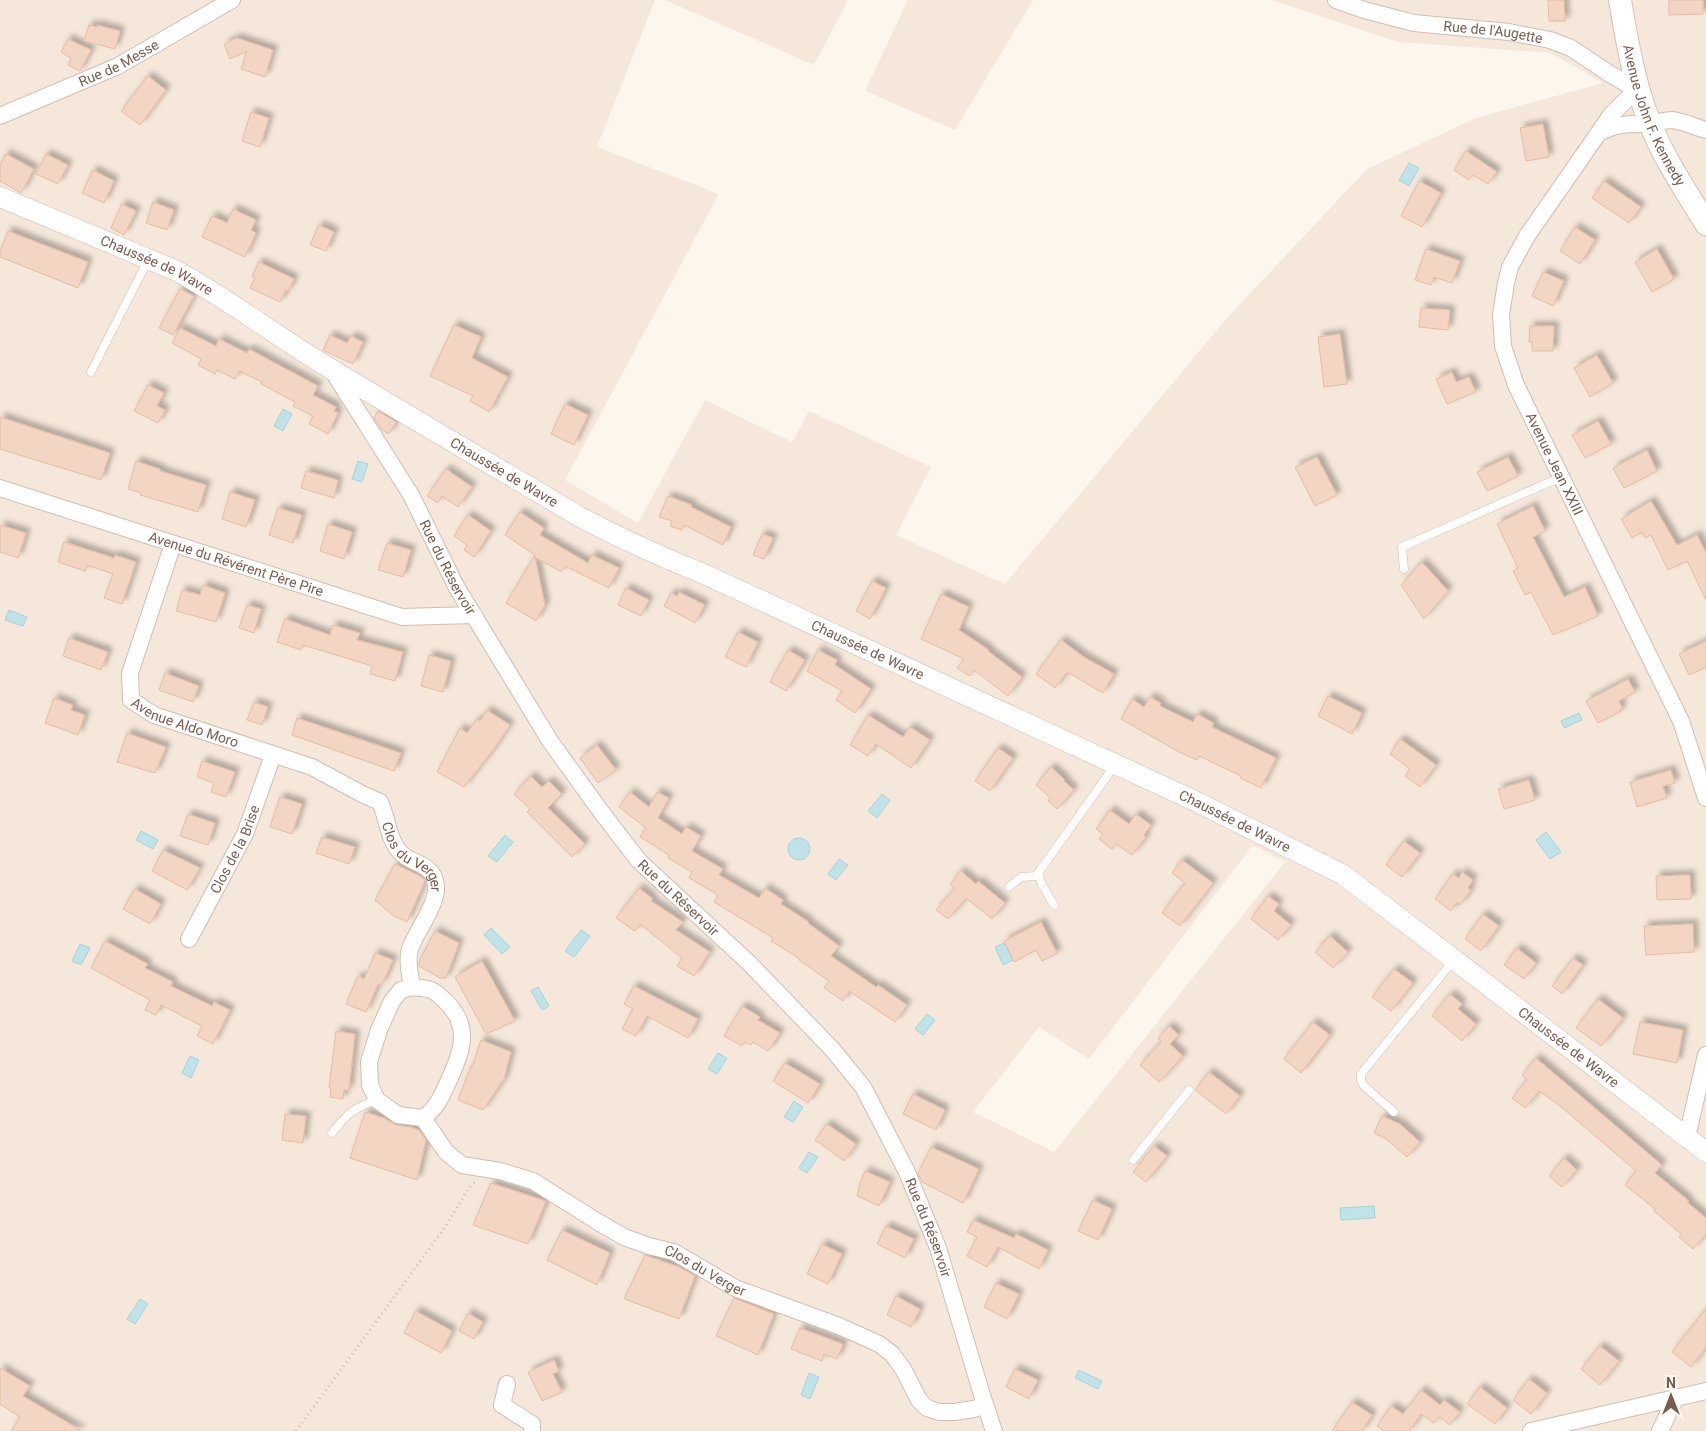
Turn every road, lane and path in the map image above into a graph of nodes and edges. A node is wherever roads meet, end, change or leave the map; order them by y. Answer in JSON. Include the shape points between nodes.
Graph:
{"nodes":[{"id":1,"x":232,"y":0,"type":"edge"},
{"id":2,"x":1336,"y":0,"type":"edge"},
{"id":3,"x":1620,"y":0,"type":"edge"},
{"id":4,"x":1639,"y":92,"type":"junction"},
{"id":5,"x":0,"y":116,"type":"edge"},
{"id":6,"x":1650,"y":124,"type":"junction"},
{"id":7,"x":1706,"y":130,"type":"edge"},
{"id":8,"x":1598,"y":134,"type":"junction"},
{"id":9,"x":0,"y":197,"type":"edge"},
{"id":10,"x":1706,"y":224,"type":"edge"},
{"id":11,"x":149,"y":259,"type":"junction"},
{"id":12,"x":332,"y":370,"type":"junction"},
{"id":13,"x":91,"y":372,"type":"dead end"},
{"id":14,"x":1561,"y":476,"type":"junction"},
{"id":15,"x":0,"y":488,"type":"edge"},
{"id":16,"x":173,"y":544,"type":"junction"},
{"id":17,"x":1404,"y":569,"type":"dead end"},
{"id":18,"x":474,"y":615,"type":"junction"},
{"id":19,"x":273,"y":755,"type":"junction"},
{"id":20,"x":1115,"y":765,"type":"junction"},
{"id":21,"x":362,"y":794,"type":"joint"},
{"id":22,"x":1706,"y":798,"type":"edge"},
{"id":23,"x":1038,"y":873,"type":"junction"},
{"id":24,"x":1009,"y":887,"type":"dead end"},
{"id":25,"x":1054,"y":905,"type":"dead end"},
{"id":26,"x":189,"y":939,"type":"dead end"},
{"id":27,"x":1455,"y":960,"type":"junction"},
{"id":28,"x":412,"y":987,"type":"junction"},
{"id":29,"x":1706,"y":1055,"type":"edge"},
{"id":30,"x":1189,"y":1090,"type":"dead end"},
{"id":31,"x":377,"y":1100,"type":"junction"},
{"id":32,"x":1394,"y":1112,"type":"dead end"},
{"id":33,"x":423,"y":1118,"type":"junction"},
{"id":34,"x":332,"y":1133,"type":"dead end"},
{"id":35,"x":1687,"y":1137,"type":"junction"},
{"id":36,"x":1706,"y":1152,"type":"edge"},
{"id":37,"x":1132,"y":1160,"type":"dead end"},
{"id":38,"x":483,"y":1168,"type":"junction"},
{"id":39,"x":507,"y":1384,"type":"dead end"},
{"id":40,"x":1706,"y":1391,"type":"edge"},
{"id":41,"x":1676,"y":1397,"type":"junction"},
{"id":42,"x":985,"y":1405,"type":"junction"},
{"id":43,"x":296,"y":1431,"type":"edge"},
{"id":44,"x":532,"y":1431,"type":"edge"},
{"id":45,"x":994,"y":1431,"type":"edge"},
{"id":46,"x":1531,"y":1431,"type":"edge"},
{"id":47,"x":1660,"y":1431,"type":"edge"}],
"edges":[{"from":1,"to":5,"type":"street","name":"Rue de Messe","via":[[118,66]]},
{"from":2,"to":4,"type":"street","name":"Rue de l'Augette","via":[[1414,23],[1509,32],[1550,40],[1571,48]]},
{"from":3,"to":4,"type":"main road","name":"Avenue John F. Kennedy"},
{"from":4,"to":6,"type":"main road","name":"Avenue John F. Kennedy"},
{"from":4,"to":8,"type":"street","name":"Avenue Jean XXIII","via":[[1611,115]]},
{"from":6,"to":7,"type":"street","via":[[1674,120]]},
{"from":6,"to":8,"type":"street","via":[[1623,124]]},
{"from":6,"to":10,"type":"main road","name":"Avenue John F. Kennedy","via":[[1670,165]]},
{"from":8,"to":14,"type":"street","name":"Avenue Jean XXIII","via":[[1527,236],[1510,267],[1501,315],[1503,346],[1516,385]]},
{"from":9,"to":11,"type":"street","name":"Chaussée de Wavre"},
{"from":11,"to":12,"type":"street","name":"Chaussée de Wavre","via":[[203,286]]},
{"from":11,"to":13,"type":"lane"},
{"from":12,"to":18,"type":"street","name":"Rue du Réservoir","via":[[411,495],[457,588]]},
{"from":12,"to":20,"type":"street","name":"Chaussée de Wavre","via":[[617,536]]},
{"from":14,"to":17,"type":"lane","via":[[1402,547]]},
{"from":14,"to":22,"type":"street","name":"Avenue Jean XXIII","via":[[1681,721]]},
{"from":15,"to":16,"type":"street","name":"Avenue du Révérent Père Pire"},
{"from":16,"to":18,"type":"street","name":"Avenue du Révérent Père Pire","via":[[402,617]]},
{"from":16,"to":19,"type":"street","name":"Avenue Aldo Moro","via":[[130,673],[132,700],[154,715]]},
{"from":18,"to":42,"type":"street","name":"Rue du Réservoir","via":[[550,741],[639,861],[749,963],[832,1049],[863,1087],[907,1172],[938,1248]]},
{"from":19,"to":21,"type":"street","name":"Avenue Aldo Moro","via":[[312,767]]},
{"from":19,"to":26,"type":"street","name":"Clos de la Brise","via":[[245,834]]},
{"from":20,"to":23,"type":"lane"},
{"from":20,"to":27,"type":"street","name":"Chaussée de Wavre","via":[[1342,874]]},
{"from":21,"to":28,"type":"street","name":"Clos du Verger","via":[[380,802],[390,834],[402,854],[431,872],[437,887],[432,906],[410,947]]},
{"from":23,"to":24,"type":"lane","via":[[1021,877]]},
{"from":23,"to":25,"type":"lane"},
{"from":27,"to":32,"type":"lane","via":[[1362,1074],[1364,1086]]},
{"from":27,"to":35,"type":"street","name":"Chaussée de Wavre"},
{"from":28,"to":31,"type":"street","via":[[401,990],[392,1001],[369,1062],[370,1085]]},
{"from":28,"to":33,"type":"street","via":[[433,990],[439,995],[458,1015],[461,1028],[462,1046],[458,1061],[435,1109]]},
{"from":29,"to":35,"type":"street"},
{"from":30,"to":37,"type":"lane"},
{"from":31,"to":33,"type":"street","via":[[398,1115]]},
{"from":31,"to":34,"type":"lane","via":[[347,1114]]},
{"from":33,"to":38,"type":"street","name":"Clos du Verger","via":[[446,1152],[462,1165]]},
{"from":35,"to":36,"type":"street","name":"Chaussée de Wavre"},
{"from":38,"to":42,"type":"street","name":"Clos du Verger","via":[[533,1180],[624,1237],[674,1252],[735,1288],[879,1344],[892,1354],[927,1408],[954,1412]]},
{"from":38,"to":43,"type":"path","via":[[446,1226]]},
{"from":39,"to":44,"type":"street","via":[[502,1405],[532,1424]]},
{"from":40,"to":41,"type":"street"},
{"from":41,"to":46,"type":"street"},
{"from":41,"to":47,"type":"street"},
{"from":42,"to":45,"type":"street","name":"Rue du Réservoir"}]}
